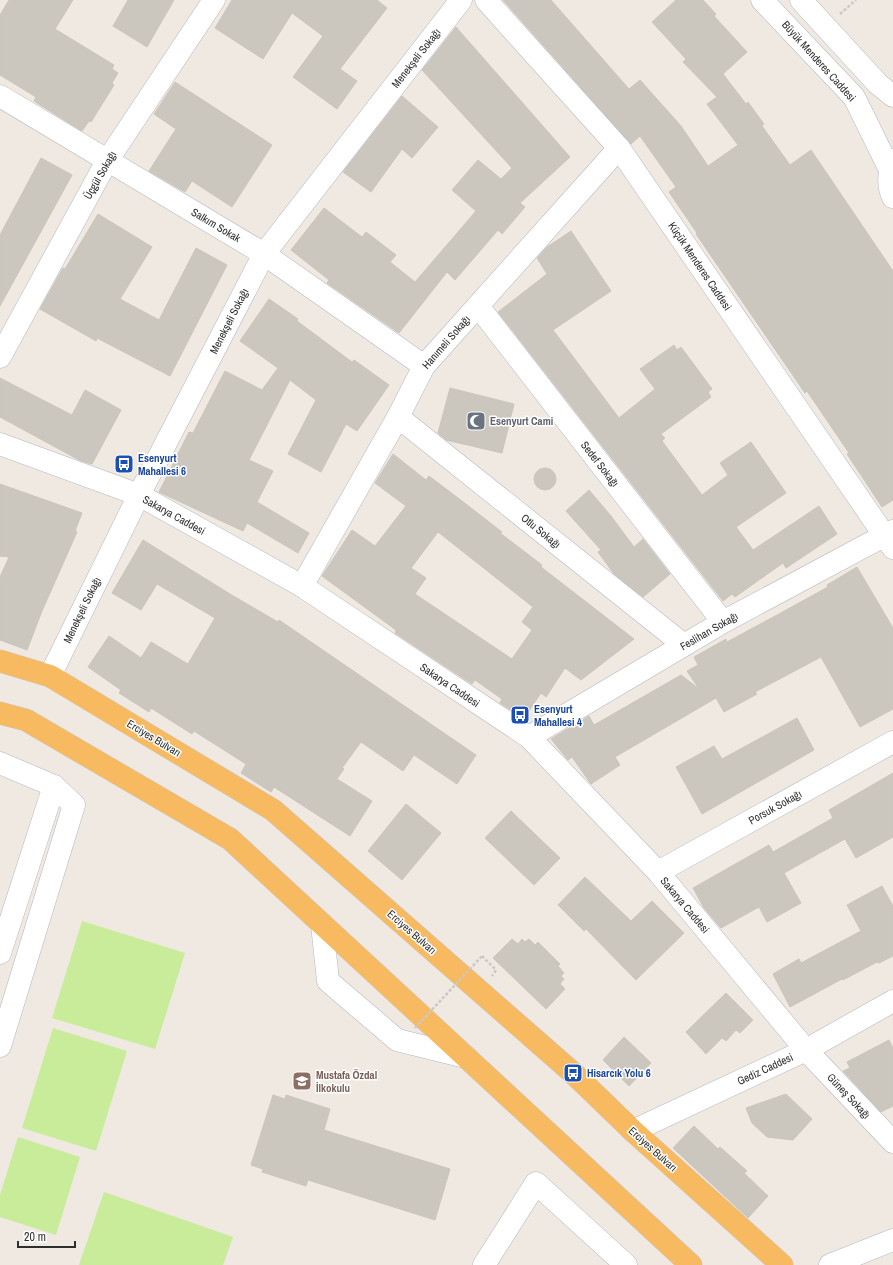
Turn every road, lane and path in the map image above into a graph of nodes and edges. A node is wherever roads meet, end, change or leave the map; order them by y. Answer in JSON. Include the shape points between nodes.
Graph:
{"nodes":[{"id":1,"x":214,"y":0,"type":"edge"},
{"id":2,"x":461,"y":0,"type":"edge"},
{"id":3,"x":486,"y":0,"type":"edge"},
{"id":4,"x":762,"y":0,"type":"edge"},
{"id":5,"x":801,"y":0,"type":"edge"},
{"id":6,"x":0,"y":96,"type":"edge"},
{"id":7,"x":893,"y":96,"type":"edge"},
{"id":8,"x":619,"y":148,"type":"junction"},
{"id":9,"x":107,"y":161,"type":"junction"},
{"id":10,"x":891,"y":165,"type":"edge"},
{"id":11,"x":893,"y":198,"type":"edge"},
{"id":12,"x":264,"y":254,"type":"junction"},
{"id":13,"x":478,"y":306,"type":"junction"},
{"id":14,"x":0,"y":357,"type":"edge"},
{"id":15,"x":424,"y":366,"type":"junction"},
{"id":16,"x":398,"y":417,"type":"junction"},
{"id":17,"x":0,"y":444,"type":"edge"},
{"id":18,"x":139,"y":495,"type":"junction"},
{"id":19,"x":890,"y":538,"type":"edge"},
{"id":20,"x":302,"y":586,"type":"junction"},
{"id":21,"x":723,"y":622,"type":"junction"},
{"id":22,"x":684,"y":645,"type":"junction"},
{"id":23,"x":0,"y":662,"type":"edge"},
{"id":24,"x":50,"y":676,"type":"junction"},
{"id":25,"x":0,"y":713,"type":"edge"},
{"id":26,"x":529,"y":738,"type":"junction"},
{"id":27,"x":893,"y":742,"type":"edge"},
{"id":28,"x":0,"y":763,"type":"edge"},
{"id":29,"x":54,"y":786,"type":"junction"},
{"id":30,"x":658,"y":872,"type":"junction"},
{"id":31,"x":322,"y":924,"type":"junction"},
{"id":32,"x":0,"y":953,"type":"edge"},
{"id":33,"x":496,"y":970,"type":"dead end"},
{"id":34,"x":893,"y":1001,"type":"edge"},
{"id":35,"x":415,"y":1028,"type":"dead end"},
{"id":36,"x":0,"y":1046,"type":"edge"},
{"id":37,"x":806,"y":1050,"type":"junction"},
{"id":38,"x":466,"y":1057,"type":"junction"},
{"id":39,"x":633,"y":1131,"type":"junction"},
{"id":40,"x":893,"y":1142,"type":"edge"},
{"id":41,"x":893,"y":1240,"type":"edge"},
{"id":42,"x":484,"y":1265,"type":"edge"},
{"id":43,"x":626,"y":1265,"type":"edge"},
{"id":44,"x":691,"y":1265,"type":"edge"},
{"id":45,"x":782,"y":1265,"type":"edge"},
{"id":46,"x":830,"y":1265,"type":"edge"}],
"edges":[{"from":1,"to":9,"type":"street","name":"Üçgül Sokağı"},
{"from":2,"to":12,"type":"street","name":"Menekşeli Sokağı"},
{"from":3,"to":8,"type":"street","name":"Küçük Menderes Caddesi"},
{"from":4,"to":10,"type":"street","name":"Büyük Menderes Caddesi","via":[[854,97]]},
{"from":5,"to":7,"type":"street","via":[[878,84]]},
{"from":6,"to":9,"type":"street","name":"Salkım Sokak"},
{"from":8,"to":13,"type":"street","name":"Hanımeli Sokağı"},
{"from":8,"to":19,"type":"street","name":"Küçük Menderes Caddesi"},
{"from":9,"to":12,"type":"street","name":"Salkım Sokak"},
{"from":9,"to":14,"type":"street","name":"Üçgül Sokağı"},
{"from":10,"to":11,"type":"street","via":[[889,182]]},
{"from":12,"to":15,"type":"street","name":"Salkım Sokak"},
{"from":12,"to":18,"type":"street","name":"Menekşeli Sokağı"},
{"from":13,"to":15,"type":"street","name":"Hanımeli Sokağı"},
{"from":13,"to":21,"type":"street","name":"Sedef Sokağı"},
{"from":15,"to":16,"type":"street","name":"Hanımeli Sokağı"},
{"from":16,"to":20,"type":"street","name":"Hanımeli Sokağı"},
{"from":16,"to":22,"type":"street","name":"Otlu Sokağı"},
{"from":17,"to":18,"type":"street","name":"Sakarya Caddesi"},
{"from":18,"to":20,"type":"street","name":"Sakarya Caddesi"},
{"from":18,"to":24,"type":"street","name":"Menekşeli Sokağı"},
{"from":19,"to":21,"type":"street","name":"Feslihan Sokağı"},
{"from":20,"to":26,"type":"street","name":"Sakarya Caddesi"},
{"from":21,"to":22,"type":"street","name":"Feslihan Sokağı"},
{"from":22,"to":26,"type":"street","name":"Feslihan Sokağı"},
{"from":23,"to":24,"type":"highway","name":"Erciyes Bulvarı"},
{"from":24,"to":39,"type":"highway","name":"Erciyes Bulvarı","via":[[273,810],[573,1073]]},
{"from":25,"to":31,"type":"highway","via":[[26,720],[230,838]]},
{"from":26,"to":30,"type":"street","name":"Sakarya Caddesi"},
{"from":27,"to":30,"type":"street","name":"Porsuk Sokağı"},
{"from":28,"to":29,"type":"street"},
{"from":29,"to":32,"type":"street"},
{"from":29,"to":36,"type":"street","via":[[74,805]]},
{"from":30,"to":37,"type":"street","name":"Sakarya Caddesi"},
{"from":31,"to":38,"type":"highway"},
{"from":31,"to":38,"type":"street","via":[[328,981],[397,1040]]},
{"from":33,"to":35,"type":"path","bridge":true,"via":[[482,956]]},
{"from":34,"to":37,"type":"street","name":"Gediz Caddesi"},
{"from":37,"to":39,"type":"street","name":"Gediz Caddesi"},
{"from":37,"to":40,"type":"street","name":"Güneş Sokağı"},
{"from":38,"to":44,"type":"highway"},
{"from":39,"to":45,"type":"highway","name":"Erciyes Bulvarı"},
{"from":41,"to":46,"type":"street"},
{"from":42,"to":43,"type":"street","via":[[536,1183]]}]}
